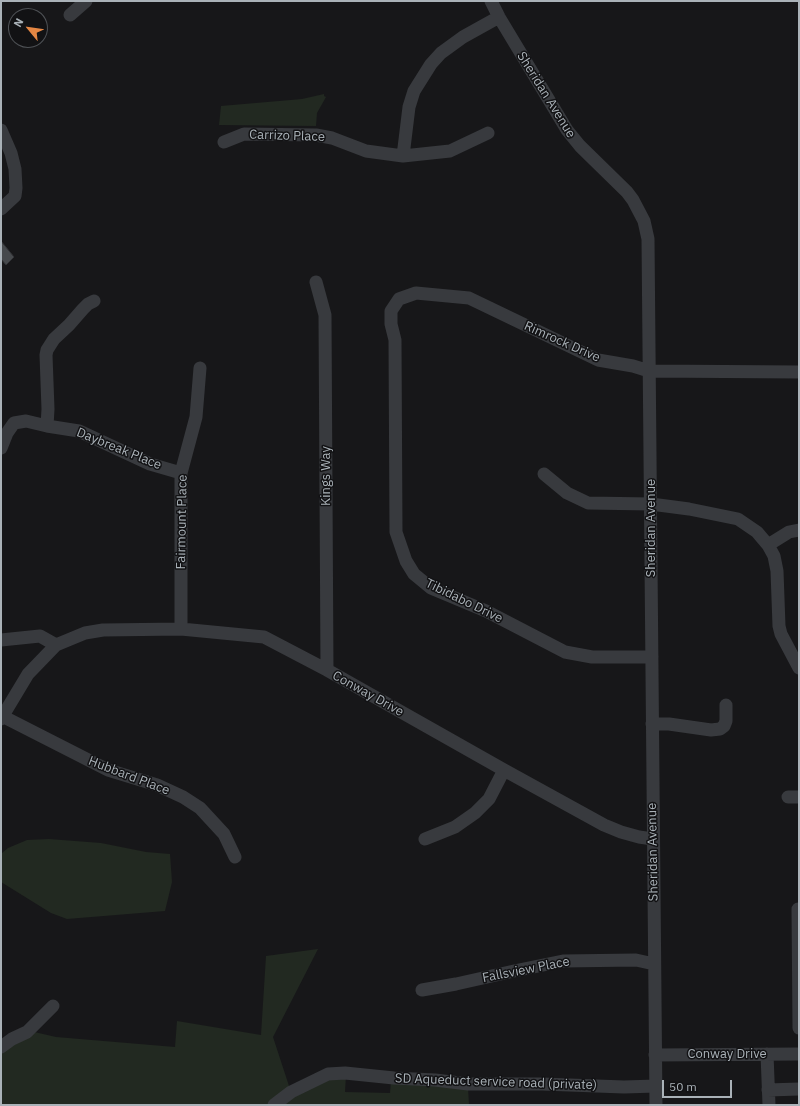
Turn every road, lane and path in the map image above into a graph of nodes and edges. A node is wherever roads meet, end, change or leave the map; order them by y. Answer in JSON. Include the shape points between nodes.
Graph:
{"nodes":[{"id":1,"x":86,"y":1,"type":"edge"},
{"id":2,"x":492,"y":1,"type":"edge"},
{"id":3,"x":70,"y":15,"type":"dead end"},
{"id":4,"x":499,"y":17,"type":"junction"},
{"id":5,"x":1,"y":130,"type":"edge"},
{"id":6,"x":488,"y":133,"type":"dead end"},
{"id":7,"x":224,"y":142,"type":"dead end"},
{"id":8,"x":403,"y":156,"type":"junction"},
{"id":9,"x":1,"y":209,"type":"edge"},
{"id":10,"x":316,"y":282,"type":"dead end"},
{"id":11,"x":94,"y":301,"type":"dead end"},
{"id":12,"x":395,"y":340,"type":"joint"},
{"id":13,"x":200,"y":368,"type":"dead end"},
{"id":14,"x":649,"y":371,"type":"junction"},
{"id":15,"x":799,"y":372,"type":"edge"},
{"id":16,"x":47,"y":426,"type":"junction"},
{"id":17,"x":1,"y":448,"type":"edge"},
{"id":18,"x":181,"y":473,"type":"junction"},
{"id":19,"x":544,"y":474,"type":"dead end"},
{"id":20,"x":651,"y":504,"type":"junction"},
{"id":21,"x":799,"y":530,"type":"edge"},
{"id":22,"x":768,"y":545,"type":"junction"},
{"id":23,"x":181,"y":629,"type":"junction"},
{"id":24,"x":1,"y":640,"type":"edge"},
{"id":25,"x":59,"y":644,"type":"junction"},
{"id":26,"x":652,"y":657,"type":"junction"},
{"id":27,"x":799,"y":668,"type":"edge"},
{"id":28,"x":327,"y":670,"type":"junction"},
{"id":29,"x":726,"y":705,"type":"dead end"},
{"id":30,"x":2,"y":718,"type":"edge"},
{"id":31,"x":652,"y":724,"type":"junction"},
{"id":32,"x":504,"y":770,"type":"junction"},
{"id":33,"x":426,"y":839,"type":"dead end"},
{"id":34,"x":653,"y":839,"type":"junction"},
{"id":35,"x":235,"y":857,"type":"dead end"},
{"id":36,"x":798,"y":909,"type":"edge"},
{"id":37,"x":654,"y":964,"type":"junction"},
{"id":38,"x":422,"y":990,"type":"dead end"},
{"id":39,"x":53,"y":1006,"type":"dead end"},
{"id":40,"x":799,"y":1028,"type":"edge"},
{"id":41,"x":1,"y":1047,"type":"edge"},
{"id":42,"x":767,"y":1054,"type":"junction"},
{"id":43,"x":799,"y":1054,"type":"edge"},
{"id":44,"x":655,"y":1055,"type":"junction"},
{"id":45,"x":656,"y":1086,"type":"junction"},
{"id":46,"x":799,"y":1089,"type":"edge"},
{"id":47,"x":768,"y":1090,"type":"junction"},
{"id":48,"x":274,"y":1105,"type":"edge"},
{"id":49,"x":656,"y":1105,"type":"edge"},
{"id":50,"x":769,"y":1105,"type":"edge"}],
"edges":[{"from":1,"to":3,"type":"street"},
{"from":2,"to":4,"type":"street","name":"Sheridan Avenue"},
{"from":4,"to":8,"type":"street","via":[[463,36],[431,64],[414,91],[409,107]]},
{"from":4,"to":14,"type":"street","name":"Sheridan Avenue","via":[[567,130],[627,192],[644,221],[648,239]]},
{"from":5,"to":9,"type":"street","via":[[11,153],[16,188],[15,196]]},
{"from":6,"to":8,"type":"street","name":"Carrizo Place","via":[[450,151]]},
{"from":7,"to":8,"type":"street","name":"Carrizo Place","via":[[244,134],[316,135],[332,138],[366,151]]},
{"from":10,"to":28,"type":"street","name":"Kings Way","via":[[325,315]]},
{"from":11,"to":16,"type":"street","via":[[82,309],[47,350]]},
{"from":12,"to":14,"type":"street","name":"Rimrock Drive","via":[[390,324],[391,311],[399,299],[416,293],[469,298],[598,360]]},
{"from":12,"to":26,"type":"street","name":"Tibidabo Drive","via":[[396,532],[406,561],[414,574],[431,588],[486,611],[565,652],[592,657]]},
{"from":13,"to":18,"type":"street","name":"Fairmount Place","via":[[196,417]]},
{"from":14,"to":15,"type":"street","name":"Rimrock Drive"},
{"from":14,"to":20,"type":"street","name":"Sheridan Avenue"},
{"from":16,"to":17,"type":"street","name":"Daybreak Place","via":[[26,421],[14,423]]},
{"from":16,"to":18,"type":"street","name":"Daybreak Place","via":[[78,431],[150,464]]},
{"from":18,"to":23,"type":"street","name":"Fairmount Place"},
{"from":19,"to":20,"type":"street","via":[[567,493],[588,503]]},
{"from":20,"to":22,"type":"street","via":[[738,519],[757,532]]},
{"from":20,"to":26,"type":"street","name":"Sheridan Avenue"},
{"from":21,"to":22,"type":"street","via":[[789,532]]},
{"from":22,"to":27,"type":"street","via":[[774,556],[779,626]]},
{"from":23,"to":25,"type":"street","name":"Conway Drive","via":[[103,630],[85,633]]},
{"from":23,"to":28,"type":"street","name":"Conway Drive","via":[[264,637]]},
{"from":24,"to":25,"type":"street","via":[[40,636]]},
{"from":25,"to":30,"type":"street","via":[[28,674]]},
{"from":26,"to":31,"type":"street","name":"Sheridan Avenue"},
{"from":28,"to":32,"type":"street","name":"Conway Drive"},
{"from":29,"to":31,"type":"street","via":[[726,721],[720,729]]},
{"from":30,"to":35,"type":"street","name":"Hubbard Place","via":[[108,770],[157,785],[183,797],[200,808],[224,834]]},
{"from":31,"to":34,"type":"street","name":"Sheridan Avenue"},
{"from":32,"to":33,"type":"street","via":[[489,799],[475,813],[456,827]]},
{"from":32,"to":34,"type":"street","name":"Conway Drive","via":[[604,825],[627,834]]},
{"from":34,"to":37,"type":"street","name":"Sheridan Avenue"},
{"from":36,"to":40,"type":"street"},
{"from":37,"to":38,"type":"street","name":"Fallsview Place","via":[[636,960],[563,961]]},
{"from":37,"to":44,"type":"street","name":"Sheridan Avenue"},
{"from":39,"to":41,"type":"street","via":[[27,1032]]},
{"from":42,"to":43,"type":"street","name":"Conway Drive"},
{"from":42,"to":44,"type":"street","name":"Conway Drive"},
{"from":42,"to":47,"type":"street"},
{"from":44,"to":45,"type":"street","name":"Sheridan Avenue"},
{"from":45,"to":48,"type":"street","name":"SD Aqueduct service road (private)","via":[[468,1084],[339,1073],[328,1074],[307,1084]]},
{"from":45,"to":49,"type":"street","name":"Sheridan Avenue"},
{"from":46,"to":47,"type":"street"},
{"from":47,"to":50,"type":"street"}]}
